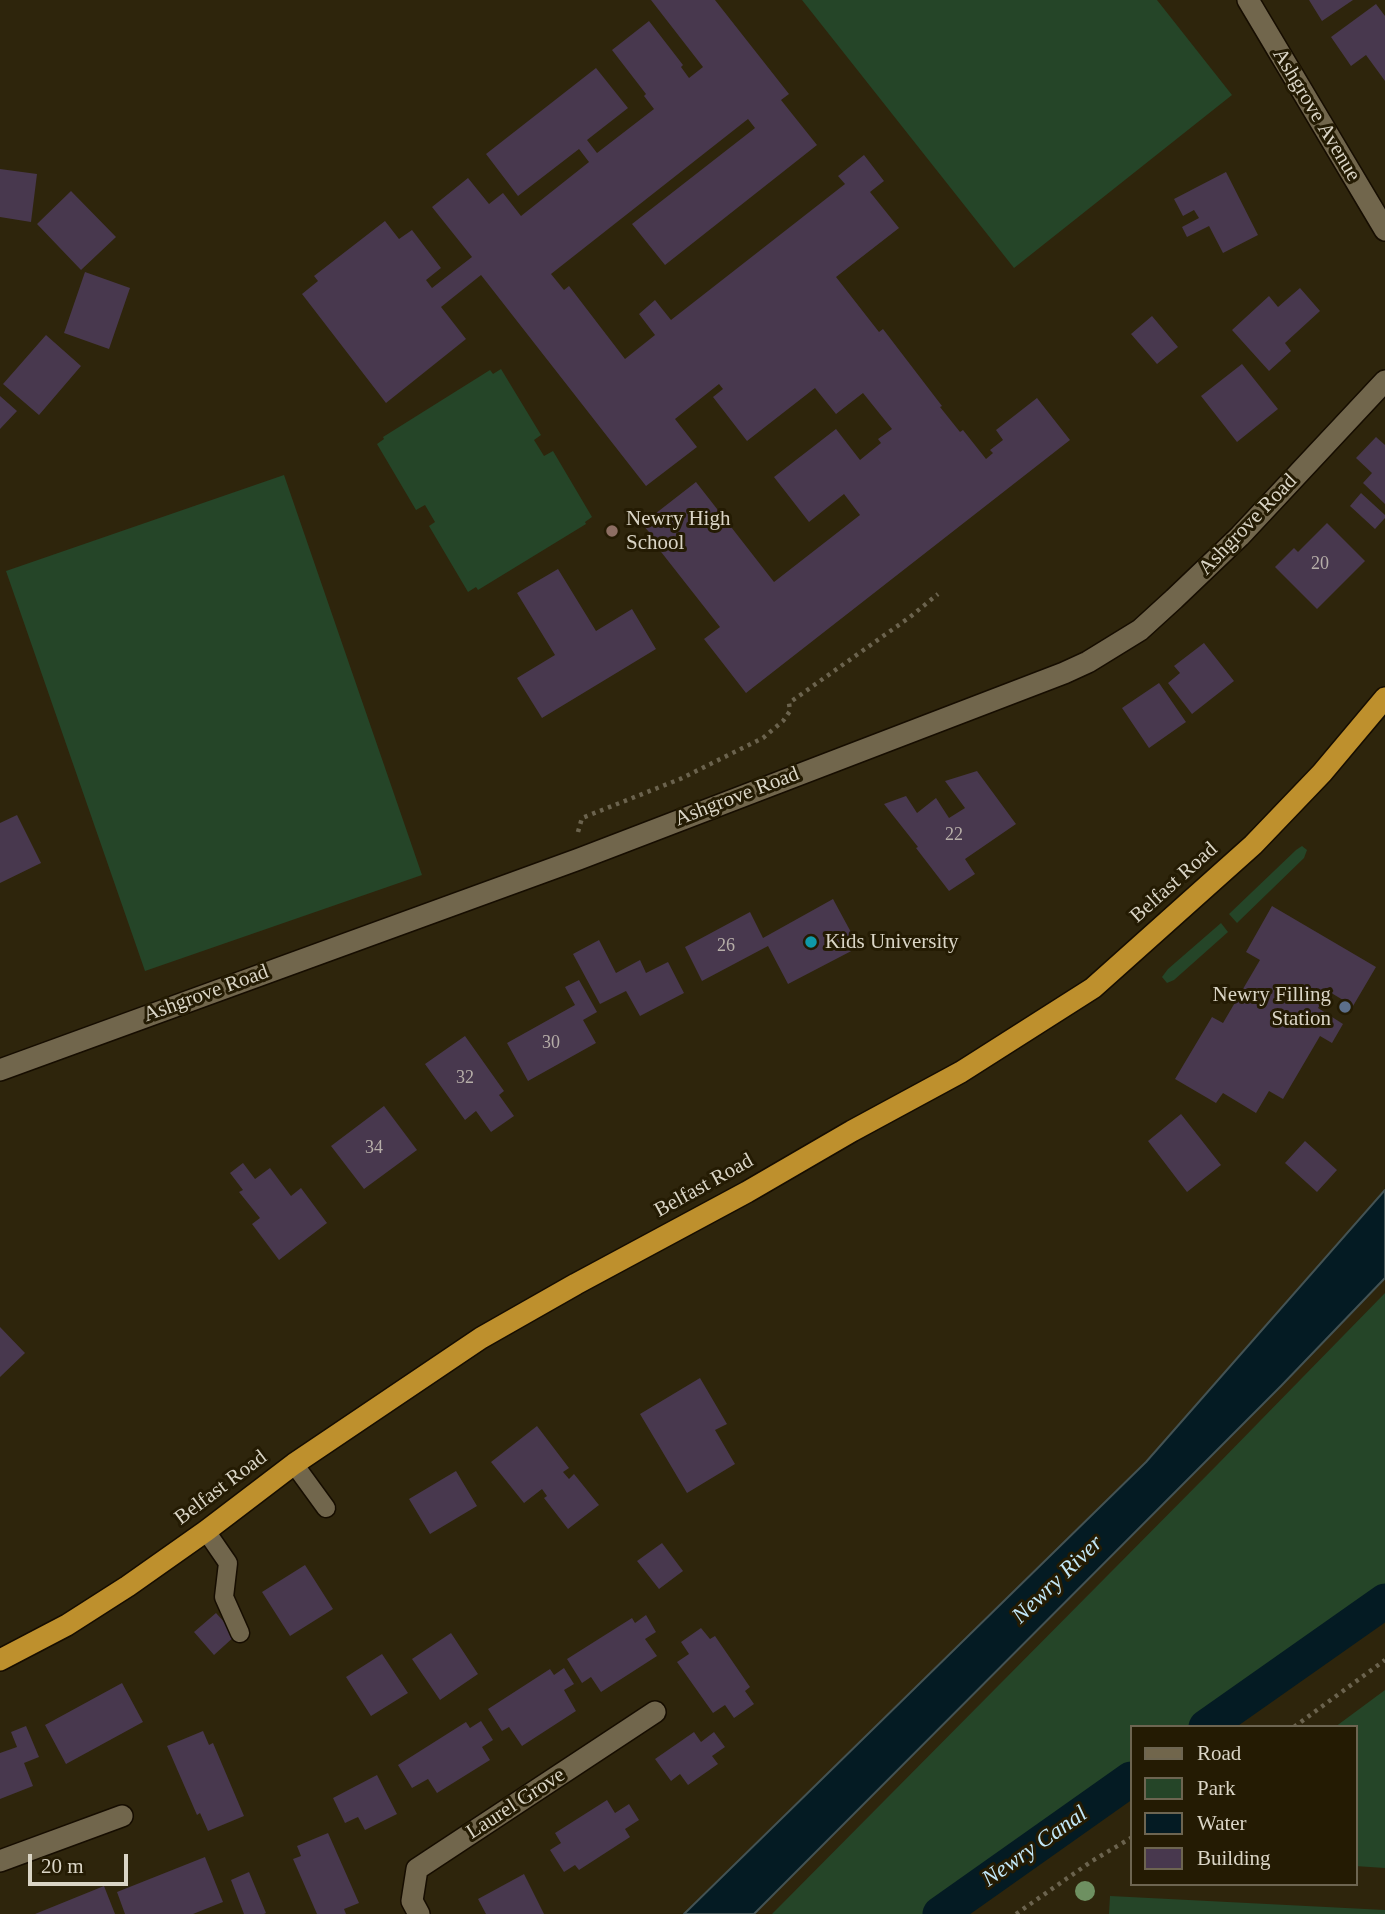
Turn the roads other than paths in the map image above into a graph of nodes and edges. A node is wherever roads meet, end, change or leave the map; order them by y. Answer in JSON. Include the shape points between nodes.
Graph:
{"nodes":[{"id":1,"x":1248,"y":0,"type":"edge"},
{"id":2,"x":1385,"y":230,"type":"edge"},
{"id":3,"x":1385,"y":381,"type":"edge"},
{"id":4,"x":1385,"y":698,"type":"edge"},
{"id":5,"x":0,"y":1070,"type":"edge"},
{"id":6,"x":294,"y":1464,"type":"junction"},
{"id":7,"x":326,"y":1508,"type":"dead end"},
{"id":8,"x":206,"y":1531,"type":"junction"},
{"id":9,"x":240,"y":1633,"type":"dead end"},
{"id":10,"x":0,"y":1660,"type":"edge"},
{"id":11,"x":654,"y":1712,"type":"dead end"},
{"id":12,"x":122,"y":1816,"type":"dead end"},
{"id":13,"x":0,"y":1861,"type":"edge"},
{"id":14,"x":419,"y":1914,"type":"edge"}],
"edges":[{"from":1,"to":2,"type":"street","name":"Ashgrove Avenue"},
{"from":3,"to":5,"type":"street","name":"Ashgrove Road","via":[[1240,536],[1174,599],[1140,630],[1088,662],[579,859]]},
{"from":4,"to":6,"type":"highway","name":"Belfast Road","via":[[1253,845],[1093,988],[961,1072],[481,1338]]},
{"from":6,"to":7,"type":"lane"},
{"from":6,"to":8,"type":"highway","name":"Belfast Road"},
{"from":8,"to":9,"type":"lane","via":[[228,1563],[224,1597]]},
{"from":8,"to":10,"type":"highway","name":"Belfast Road","via":[[67,1625]]},
{"from":11,"to":14,"type":"street","name":"Laurel Grove","via":[[417,1869],[412,1901]]},
{"from":12,"to":13,"type":"street"}]}
